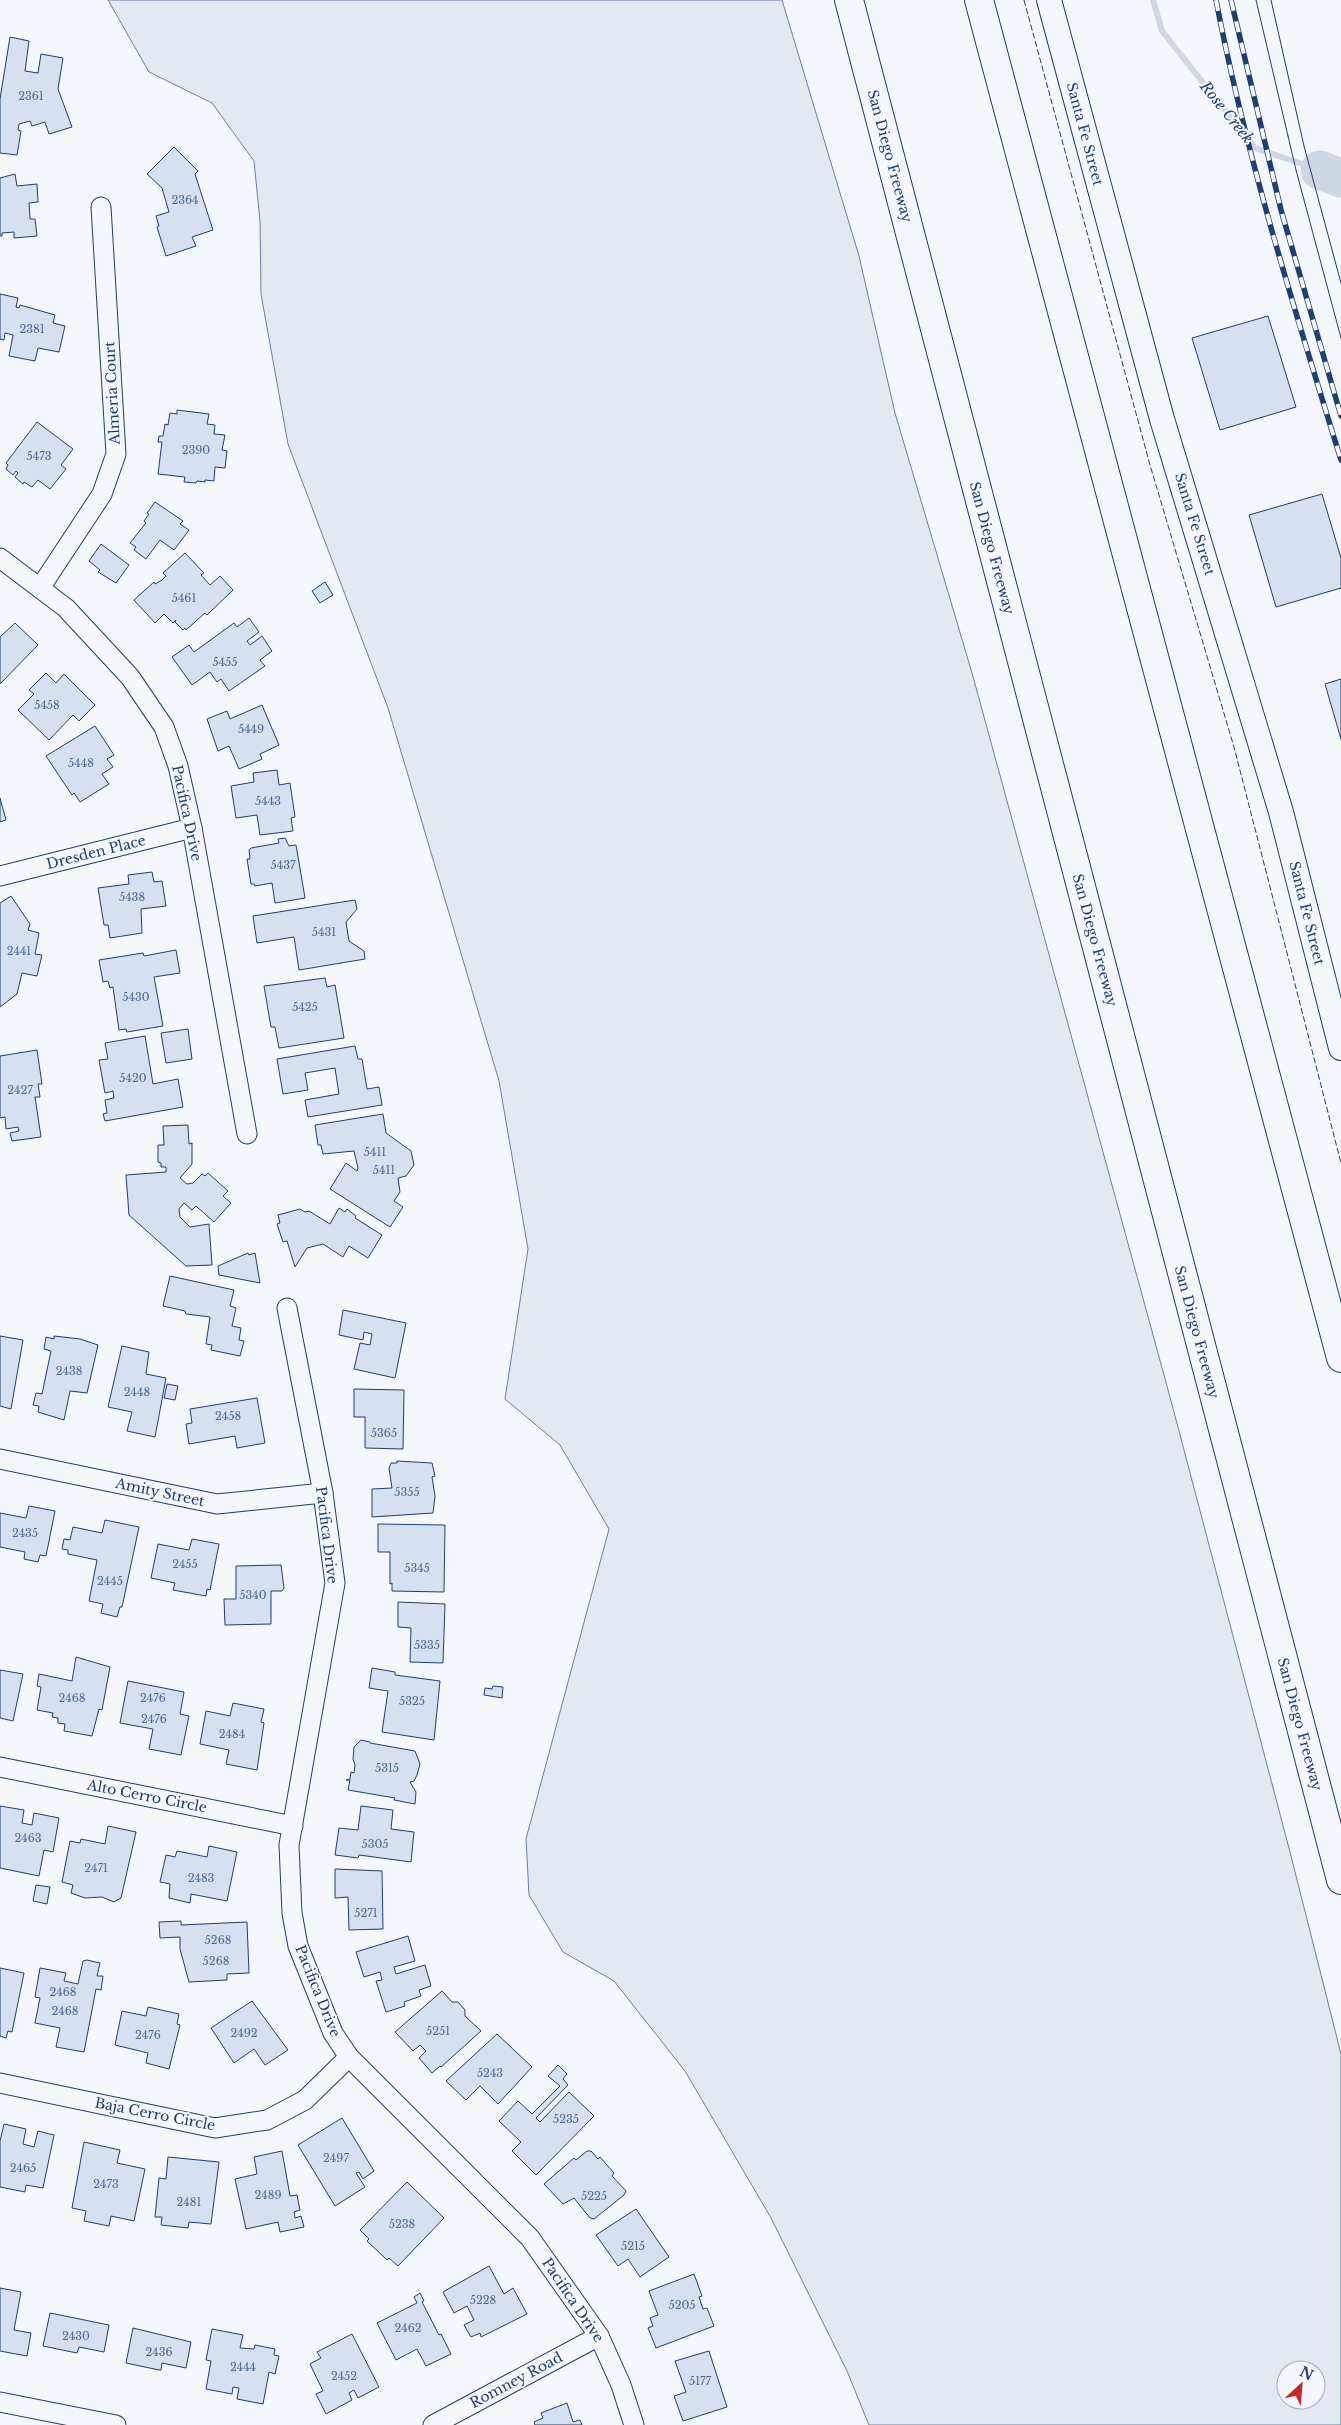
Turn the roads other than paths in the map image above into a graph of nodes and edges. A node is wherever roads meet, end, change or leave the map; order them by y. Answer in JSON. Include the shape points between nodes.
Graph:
{"nodes":[{"id":1,"x":849,"y":0,"type":"edge"},
{"id":2,"x":979,"y":0,"type":"edge"},
{"id":3,"x":1049,"y":0,"type":"edge"},
{"id":4,"x":101,"y":207,"type":"dead end"},
{"id":5,"x":0,"y":558,"type":"edge"},
{"id":6,"x":40,"y":588,"type":"junction"},
{"id":7,"x":192,"y":828,"type":"junction"},
{"id":8,"x":0,"y":876,"type":"edge"},
{"id":9,"x":1341,"y":1048,"type":"edge"},
{"id":10,"x":247,"y":1134,"type":"dead end"},
{"id":11,"x":287,"y":1308,"type":"dead end"},
{"id":12,"x":1341,"y":1358,"type":"edge"},
{"id":13,"x":0,"y":1459,"type":"edge"},
{"id":14,"x":322,"y":1493,"type":"junction"},
{"id":15,"x":0,"y":1767,"type":"edge"},
{"id":16,"x":293,"y":1826,"type":"junction"},
{"id":17,"x":1341,"y":1880,"type":"edge"},
{"id":18,"x":349,"y":2057,"type":"junction"},
{"id":19,"x":0,"y":2083,"type":"edge"},
{"id":20,"x":599,"y":2336,"type":"junction"},
{"id":21,"x":0,"y":2402,"type":"edge"},
{"id":22,"x":116,"y":2425,"type":"edge"},
{"id":23,"x":433,"y":2425,"type":"edge"},
{"id":24,"x":634,"y":2425,"type":"edge"}],
"edges":[{"from":1,"to":17,"type":"highway","name":"San Diego Freeway"},
{"from":2,"to":12,"type":"highway"},
{"from":3,"to":9,"type":"street","name":"Santa Fe Street","via":[[1162,419],[1281,812]]},
{"from":4,"to":6,"type":"street","name":"Almeria Court","via":[[116,454],[102,494]]},
{"from":5,"to":6,"type":"street","name":"Pacifica Drive"},
{"from":6,"to":7,"type":"street","name":"Pacifica Drive","via":[[66,608],[130,677],[164,727],[178,766]]},
{"from":7,"to":8,"type":"street","name":"Dresden Place"},
{"from":7,"to":10,"type":"street","name":"Pacifica Drive"},
{"from":11,"to":14,"type":"street","name":"Pacifica Drive"},
{"from":13,"to":14,"type":"street","name":"Amity Street","via":[[217,1504]]},
{"from":14,"to":16,"type":"street","name":"Pacifica Drive","via":[[335,1583]]},
{"from":15,"to":16,"type":"street","name":"Alto Cerro Circle"},
{"from":16,"to":18,"type":"street","name":"Pacifica Drive","via":[[289,1845],[292,1913],[298,1946],[333,2033]]},
{"from":18,"to":19,"type":"street","name":"Baja Cerro Circle","via":[[305,2100],[267,2120],[215,2128]]},
{"from":18,"to":20,"type":"street","name":"Pacifica Drive","via":[[530,2238]]},
{"from":20,"to":23,"type":"street","name":"Romney Road"},
{"from":20,"to":24,"type":"street","name":"Pacifica Drive","via":[[621,2385]]},
{"from":21,"to":22,"type":"street"}]}
